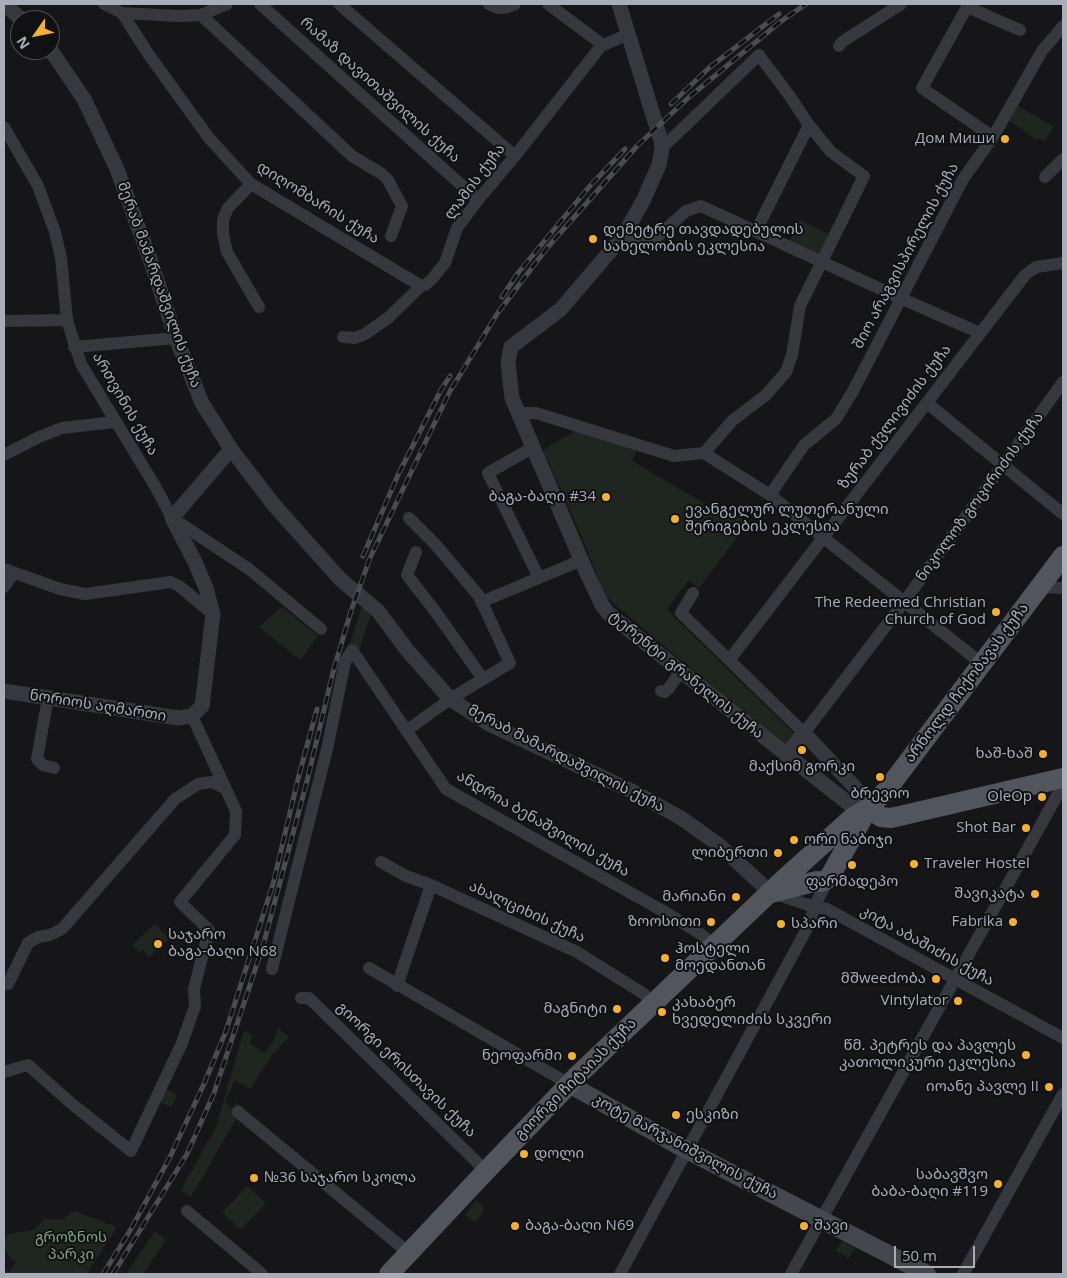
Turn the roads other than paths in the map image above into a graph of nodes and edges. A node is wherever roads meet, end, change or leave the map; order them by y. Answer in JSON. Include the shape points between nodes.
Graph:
{"nodes":[{"id":1,"x":104,"y":4,"type":"edge"},
{"id":2,"x":227,"y":4,"type":"edge"},
{"id":3,"x":260,"y":4,"type":"edge"},
{"id":4,"x":339,"y":4,"type":"edge"},
{"id":5,"x":489,"y":4,"type":"edge"},
{"id":6,"x":515,"y":4,"type":"edge"},
{"id":7,"x":548,"y":4,"type":"edge"},
{"id":8,"x":619,"y":4,"type":"edge"},
{"id":9,"x":902,"y":4,"type":"edge"},
{"id":10,"x":966,"y":5,"type":"edge"},
{"id":11,"x":122,"y":14,"type":"junction"},
{"id":12,"x":201,"y":15,"type":"junction"},
{"id":13,"x":1063,"y":26,"type":"edge"},
{"id":14,"x":1020,"y":30,"type":"dead end"},
{"id":15,"x":629,"y":34,"type":"junction"},
{"id":16,"x":603,"y":45,"type":"junction"},
{"id":17,"x":839,"y":46,"type":"dead end"},
{"id":18,"x":57,"y":60,"type":"edge"},
{"id":19,"x":809,"y":125,"type":"junction"},
{"id":20,"x":4,"y":127,"type":"edge"},
{"id":21,"x":993,"y":137,"type":"junction"},
{"id":22,"x":661,"y":145,"type":"junction"},
{"id":23,"x":515,"y":156,"type":"junction"},
{"id":24,"x":1063,"y":159,"type":"edge"},
{"id":25,"x":1045,"y":177,"type":"dead end"},
{"id":26,"x":251,"y":184,"type":"junction"},
{"id":27,"x":478,"y":200,"type":"junction"},
{"id":28,"x":756,"y":231,"type":"junction"},
{"id":29,"x":624,"y":235,"type":"junction"},
{"id":30,"x":391,"y":236,"type":"dead end"},
{"id":31,"x":823,"y":262,"type":"junction"},
{"id":32,"x":1063,"y":263,"type":"edge"},
{"id":33,"x":421,"y":286,"type":"junction"},
{"id":34,"x":900,"y":298,"type":"junction"},
{"id":35,"x":259,"y":307,"type":"dead end"},
{"id":36,"x":67,"y":320,"type":"junction"},
{"id":37,"x":4,"y":321,"type":"edge"},
{"id":38,"x":980,"y":333,"type":"junction"},
{"id":39,"x":343,"y":337,"type":"dead end"},
{"id":40,"x":176,"y":338,"type":"junction"},
{"id":41,"x":74,"y":347,"type":"junction"},
{"id":42,"x":1063,"y":382,"type":"edge"},
{"id":43,"x":927,"y":403,"type":"junction"},
{"id":44,"x":517,"y":413,"type":"junction"},
{"id":45,"x":114,"y":422,"type":"junction"},
{"id":46,"x":532,"y":448,"type":"junction"},
{"id":47,"x":231,"y":449,"type":"junction"},
{"id":48,"x":704,"y":454,"type":"junction"},
{"id":49,"x":4,"y":455,"type":"edge"},
{"id":50,"x":1004,"y":465,"type":"junction"},
{"id":51,"x":770,"y":496,"type":"junction"},
{"id":52,"x":1063,"y":514,"type":"edge"},
{"id":53,"x":172,"y":518,"type":"junction"},
{"id":54,"x":409,"y":518,"type":"dead end"},
{"id":55,"x":823,"y":538,"type":"junction"},
{"id":56,"x":416,"y":552,"type":"dead end"},
{"id":57,"x":1063,"y":556,"type":"edge"},
{"id":58,"x":582,"y":560,"type":"junction"},
{"id":59,"x":9,"y":571,"type":"edge"},
{"id":60,"x":539,"y":578,"type":"junction"},
{"id":61,"x":4,"y":587,"type":"edge"},
{"id":62,"x":1040,"y":587,"type":"junction"},
{"id":63,"x":1063,"y":588,"type":"edge"},
{"id":64,"x":693,"y":593,"type":"dead end"},
{"id":65,"x":481,"y":602,"type":"junction"},
{"id":66,"x":904,"y":602,"type":"junction"},
{"id":67,"x":213,"y":614,"type":"junction"},
{"id":68,"x":321,"y":629,"type":"dead end"},
{"id":69,"x":730,"y":660,"type":"junction"},
{"id":70,"x":982,"y":663,"type":"junction"},
{"id":71,"x":681,"y":671,"type":"junction"},
{"id":72,"x":483,"y":679,"type":"junction"},
{"id":73,"x":4,"y":691,"type":"edge"},
{"id":74,"x":661,"y":691,"type":"dead end"},
{"id":75,"x":48,"y":698,"type":"junction"},
{"id":76,"x":450,"y":699,"type":"junction"},
{"id":77,"x":192,"y":716,"type":"junction"},
{"id":78,"x":406,"y":731,"type":"junction"},
{"id":79,"x":804,"y":733,"type":"junction"},
{"id":80,"x":786,"y":754,"type":"junction"},
{"id":81,"x":54,"y":768,"type":"dead end"},
{"id":82,"x":1063,"y":778,"type":"edge"},
{"id":83,"x":1063,"y":785,"type":"edge"},
{"id":84,"x":226,"y":789,"type":"junction"},
{"id":85,"x":860,"y":818,"type":"junction"},
{"id":86,"x":818,"y":853,"type":"junction"},
{"id":87,"x":381,"y":862,"type":"dead end"},
{"id":88,"x":826,"y":876,"type":"junction"},
{"id":89,"x":431,"y":885,"type":"junction"},
{"id":90,"x":771,"y":893,"type":"junction"},
{"id":91,"x":814,"y":906,"type":"junction"},
{"id":92,"x":713,"y":945,"type":"junction"},
{"id":93,"x":369,"y":968,"type":"dead end"},
{"id":94,"x":272,"y":969,"type":"dead end"},
{"id":95,"x":954,"y":979,"type":"junction"},
{"id":96,"x":8,"y":984,"type":"dead end"},
{"id":97,"x":397,"y":986,"type":"junction"},
{"id":98,"x":301,"y":998,"type":"dead end"},
{"id":99,"x":653,"y":1002,"type":"junction"},
{"id":100,"x":1063,"y":1038,"type":"edge"},
{"id":101,"x":4,"y":1072,"type":"edge"},
{"id":102,"x":569,"y":1084,"type":"junction"},
{"id":103,"x":1063,"y":1094,"type":"edge"},
{"id":104,"x":238,"y":1112,"type":"dead end"},
{"id":105,"x":688,"y":1151,"type":"junction"},
{"id":106,"x":486,"y":1171,"type":"junction"},
{"id":107,"x":187,"y":1211,"type":"dead end"},
{"id":108,"x":822,"y":1220,"type":"junction"},
{"id":109,"x":409,"y":1253,"type":"junction"},
{"id":110,"x":262,"y":1274,"type":"edge"},
{"id":111,"x":389,"y":1274,"type":"edge"},
{"id":112,"x":620,"y":1274,"type":"edge"},
{"id":113,"x":791,"y":1274,"type":"edge"},
{"id":114,"x":927,"y":1274,"type":"edge"},
{"id":115,"x":963,"y":1274,"type":"edge"}],
"edges":[{"from":1,"to":11,"type":"street"},
{"from":2,"to":12,"type":"street"},
{"from":3,"to":27,"type":"street","name":"რამაზ დავითაშვილის ქუჩა"},
{"from":4,"to":23,"type":"street"},
{"from":5,"to":6,"type":"street","via":[[498,8]]},
{"from":7,"to":16,"type":"street"},
{"from":8,"to":15,"type":"street"},
{"from":9,"to":17,"type":"street"},
{"from":10,"to":14,"type":"street"},
{"from":10,"to":21,"type":"street","via":[[922,88]]},
{"from":11,"to":12,"type":"street"},
{"from":11,"to":26,"type":"street","name":"დიღომბარის ქუჩა","via":[[148,56],[209,138]]},
{"from":12,"to":30,"type":"street","via":[[352,156],[388,180],[402,206]]},
{"from":13,"to":21,"type":"street","name":"შიო არაგვისპირელის ქუჩა","via":[[1042,52]]},
{"from":15,"to":16,"type":"street","name":"ლამის ქუჩა"},
{"from":15,"to":22,"type":"street"},
{"from":16,"to":23,"type":"street","name":"ლამის ქუჩა"},
{"from":18,"to":40,"type":"street","name":"მერაბ მამარდაშვილის ქუჩა","via":[[84,99],[116,169]]},
{"from":19,"to":22,"type":"street","via":[[759,55]]},
{"from":19,"to":28,"type":"street"},
{"from":19,"to":31,"type":"street","via":[[831,152],[864,176]]},
{"from":20,"to":36,"type":"street","name":"ართვინის ქუჩა","via":[[38,186],[55,232]]},
{"from":21,"to":34,"type":"street","name":"შიო არაგვისპირელის ქუჩა","via":[[963,179]]},
{"from":22,"to":29,"type":"street","via":[[659,165],[653,180]]},
{"from":23,"to":27,"type":"street","name":"ლამის ქუჩა"},
{"from":24,"to":25,"type":"street"},
{"from":26,"to":33,"type":"street","name":"დიღომბარის ქუჩა"},
{"from":26,"to":35,"type":"street","via":[[228,208],[223,234],[227,252]]},
{"from":27,"to":33,"type":"street","name":"ლამის ქუჩა","via":[[457,228],[445,263],[432,279]]},
{"from":28,"to":29,"type":"street","via":[[701,206],[686,211],[658,236],[633,240]]},
{"from":28,"to":31,"type":"street"},
{"from":29,"to":44,"type":"street","name":"ტერენტი გრანელის ქუჩა","via":[[561,308],[511,347],[508,362]]},
{"from":31,"to":34,"type":"street"},
{"from":31,"to":48,"type":"street","via":[[800,306],[786,372],[766,396],[733,420]]},
{"from":32,"to":38,"type":"street","name":"ზურაბ ქვლივიძის ქუჩა","via":[[1036,267],[1025,275]]},
{"from":33,"to":39,"type":"street","name":"ლამის ქუჩა","via":[[388,318],[365,334],[355,338]]},
{"from":34,"to":38,"type":"street"},
{"from":34,"to":51,"type":"street","name":"შიო არაგვისპირელის ქუჩა","via":[[836,418],[804,445]]},
{"from":36,"to":37,"type":"street"},
{"from":36,"to":41,"type":"street","name":"ართვინის ქუჩა"},
{"from":38,"to":43,"type":"street","name":"ზურაბ ქვლივიძის ქუჩა"},
{"from":40,"to":41,"type":"street"},
{"from":40,"to":47,"type":"street","name":"მერაბ მამარდაშვილის ქუჩა","via":[[202,403]]},
{"from":41,"to":45,"type":"street","name":"ართვინის ქუჩა"},
{"from":42,"to":50,"type":"street","name":"ნიკოლოზ გოცირიძის ქუჩა"},
{"from":43,"to":50,"type":"street"},
{"from":43,"to":55,"type":"street","name":"ზურაბ ქვლივიძის ქუჩა"},
{"from":44,"to":46,"type":"street","name":"ტერენტი გრანელის ქუჩა"},
{"from":44,"to":48,"type":"street","via":[[536,413],[674,456]]},
{"from":45,"to":49,"type":"street","via":[[62,428]]},
{"from":45,"to":53,"type":"street","name":"ართვინის ქუჩა"},
{"from":46,"to":58,"type":"street","name":"ტერენტი გრანელის ქუჩა"},
{"from":46,"to":60,"type":"street","via":[[488,473]]},
{"from":47,"to":53,"type":"street"},
{"from":47,"to":76,"type":"street","name":"მერაბ მამარდაშვილის ქუჩა","via":[[274,505],[340,579],[378,611]]},
{"from":48,"to":51,"type":"street"},
{"from":50,"to":52,"type":"street"},
{"from":50,"to":66,"type":"street","name":"ნიკოლოზ გოცირიძის ქუჩა"},
{"from":51,"to":55,"type":"street"},
{"from":53,"to":67,"type":"street","via":[[195,562]]},
{"from":53,"to":68,"type":"street","name":"ართვინის ქუჩა","via":[[249,569]]},
{"from":54,"to":65,"type":"street","via":[[435,544]]},
{"from":55,"to":66,"type":"street"},
{"from":55,"to":69,"type":"street","name":"ზურაბ ქვლივიძის ქუჩა"},
{"from":56,"to":72,"type":"street","via":[[407,575]]},
{"from":57,"to":62,"type":"main road","name":"არნოლდ ჩიქობავას ქუჩა"},
{"from":58,"to":60,"type":"street"},
{"from":58,"to":71,"type":"street","name":"ტერენტი გრანელის ქუჩა","via":[[608,613]]},
{"from":59,"to":61,"type":"street"},
{"from":59,"to":67,"type":"street","via":[[85,594],[171,582]]},
{"from":60,"to":65,"type":"street"},
{"from":62,"to":63,"type":"street"},
{"from":62,"to":70,"type":"main road","name":"არნოლდ ჩიქობავას ქუჩა"},
{"from":64,"to":69,"type":"street","via":[[681,613]]},
{"from":65,"to":72,"type":"street","via":[[510,663]]},
{"from":66,"to":70,"type":"street"},
{"from":66,"to":79,"type":"street","name":"ნიკოლოზ გოცირიძის ქუჩა"},
{"from":67,"to":77,"type":"street","via":[[202,706]]},
{"from":69,"to":79,"type":"street"},
{"from":70,"to":85,"type":"main road","name":"არნოლდ ჩიქობავას ქუჩა","via":[[883,794],[878,809]]},
{"from":71,"to":74,"type":"street","via":[[669,688]]},
{"from":71,"to":80,"type":"street","name":"ტერენტი გრანელის ქუჩა"},
{"from":72,"to":76,"type":"street"},
{"from":73,"to":75,"type":"street","name":"ნორიოს აღმართი"},
{"from":75,"to":77,"type":"street","name":"ნორიოს აღმართი","via":[[178,718]]},
{"from":75,"to":81,"type":"street","via":[[37,759]]},
{"from":76,"to":78,"type":"street"},
{"from":76,"to":90,"type":"street","name":"მერაბ მამარდაშვილის ქუჩა","via":[[489,724],[638,794],[681,818],[719,845]]},
{"from":77,"to":84,"type":"street"},
{"from":78,"to":92,"type":"street","name":"ანდრია ბენაშვილის ქუჩა","via":[[446,789],[670,915]]},
{"from":78,"to":94,"type":"street","name":"ანდრია ბენაშვილის ქუჩა","via":[[352,650],[345,662],[328,749]]},
{"from":79,"to":80,"type":"street","name":"ნიკოლოზ გოცირიძის ქუჩა"},
{"from":79,"to":85,"type":"street","via":[[862,795]]},
{"from":80,"to":85,"type":"street","name":"ტერენტი გრანელის ქუჩა"},
{"from":82,"to":85,"type":"main road","via":[[897,818]]},
{"from":83,"to":95,"type":"street"},
{"from":84,"to":96,"type":"street","via":[[212,782],[198,784],[175,799],[62,929],[28,943]]},
{"from":84,"to":101,"type":"street","via":[[236,811],[235,835],[180,902],[209,930],[194,989],[195,1006],[182,1042],[131,1150],[28,1065]]},
{"from":85,"to":86,"type":"main road","name":"გიორგი ჩიტაიას ქუჩა"},
{"from":85,"to":88,"type":"main road"},
{"from":86,"to":88,"type":"main road","via":[[820,858],[830,863]]},
{"from":86,"to":90,"type":"main road","name":"გიორგი ჩიტაიას ქუჩა"},
{"from":87,"to":89,"type":"street","name":"ახალციხის ქუჩა"},
{"from":88,"to":90,"type":"main road","name":"გიორგი ჩიტაიას ქუჩა"},
{"from":88,"to":91,"type":"street"},
{"from":89,"to":97,"type":"street"},
{"from":89,"to":99,"type":"street","name":"ახალციხის ქუჩა","via":[[577,952]]},
{"from":90,"to":91,"type":"street","name":"კიტა აბაშიძის ქუჩა"},
{"from":90,"to":92,"type":"main road","name":"გიორგი ჩიტაიას ქუჩა"},
{"from":91,"to":95,"type":"street","name":"კიტა აბაშიძის ქუჩა","via":[[827,909]]},
{"from":91,"to":105,"type":"street","via":[[810,922]]},
{"from":92,"to":99,"type":"main road","name":"გიორგი ჩიტაიას ქუჩა"},
{"from":93,"to":97,"type":"street","name":"კოტე მარჯანიშვილის ქუჩა"},
{"from":95,"to":100,"type":"street","name":"კიტა აბაშიძის ქუჩა"},
{"from":95,"to":108,"type":"street"},
{"from":97,"to":102,"type":"street","name":"კოტე მარჯანიშვილის ქუჩა"},
{"from":98,"to":106,"type":"street","name":"გიორგი ერისთავის ქუჩა","via":[[309,998]]},
{"from":99,"to":102,"type":"main road","name":"გიორგი ჩიტაიას ქუჩა"},
{"from":102,"to":105,"type":"main road","name":"კოტე მარჯანიშვილის ქუჩა"},
{"from":102,"to":106,"type":"main road","name":"გიორგი ჩიტაიას ქუჩა"},
{"from":103,"to":115,"type":"street"},
{"from":104,"to":109,"type":"street"},
{"from":105,"to":108,"type":"main road","name":"კოტე მარჯანიშვილის ქუჩა"},
{"from":105,"to":112,"type":"street"},
{"from":106,"to":109,"type":"main road","name":"გიორგი ჩიტაიას ქუჩა"},
{"from":107,"to":110,"type":"street"},
{"from":108,"to":113,"type":"street"},
{"from":108,"to":114,"type":"main road","name":"კოტე მარჯანიშვილის ქუჩა"},
{"from":109,"to":111,"type":"main road","name":"გიორგი ჩიტაიას ქუჩა"}]}
